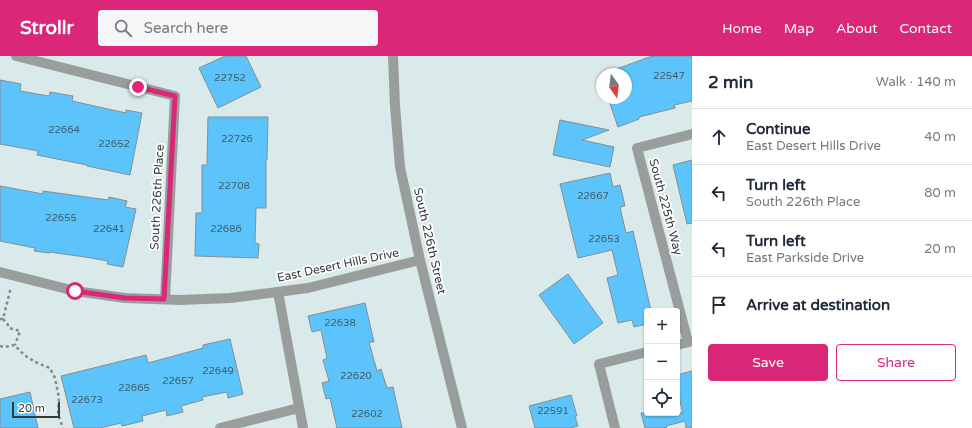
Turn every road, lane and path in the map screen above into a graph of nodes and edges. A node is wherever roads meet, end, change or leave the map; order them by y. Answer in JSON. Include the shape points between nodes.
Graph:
{"nodes":[{"id":1,"x":16,"y":56,"type":"edge"},
{"id":2,"x":393,"y":56,"type":"edge"},
{"id":3,"x":692,"y":134,"type":"edge"},
{"id":4,"x":420,"y":260,"type":"junction"},
{"id":5,"x":0,"y":272,"type":"edge"},
{"id":6,"x":14,"y":276,"type":"junction"},
{"id":7,"x":278,"y":292,"type":"junction"},
{"id":8,"x":164,"y":299,"type":"junction"},
{"id":9,"x":2,"y":319,"type":"edge"},
{"id":10,"x":690,"y":341,"type":"edge"},
{"id":11,"x":680,"y":344,"type":"edge"},
{"id":12,"x":15,"y":345,"type":"junction"},
{"id":13,"x":0,"y":346,"type":"edge"},
{"id":14,"x":644,"y":353,"type":"edge"},
{"id":15,"x":299,"y":408,"type":"junction"},
{"id":16,"x":63,"y":428,"type":"edge"},
{"id":17,"x":220,"y":428,"type":"edge"},
{"id":18,"x":303,"y":428,"type":"edge"},
{"id":19,"x":462,"y":428,"type":"edge"},
{"id":20,"x":615,"y":428,"type":"edge"}],
"edges":[{"from":1,"to":8,"type":"street","name":"South 226th Place","via":[[175,96]]},
{"from":2,"to":4,"type":"street","name":"South 226th Street","via":[[400,167]]},
{"from":3,"to":10,"type":"street","name":"South 225th Way","via":[[637,148]]},
{"from":4,"to":7,"type":"street","name":"East Desert Hills Drive","via":[[308,288]]},
{"from":4,"to":19,"type":"street","name":"South 226th Street"},
{"from":5,"to":6,"type":"street","name":"East Desert Hills Drive"},
{"from":6,"to":8,"type":"street","name":"East Desert Hills Drive","via":[[75,291],[125,298]]},
{"from":6,"to":9,"type":"path"},
{"from":7,"to":8,"type":"street","name":"East Desert Hills Drive","via":[[230,298]]},
{"from":7,"to":15,"type":"street"},
{"from":9,"to":12,"type":"path","via":[[9,328],[20,331]]},
{"from":10,"to":11,"type":"street"},
{"from":12,"to":13,"type":"path"},
{"from":12,"to":16,"type":"path","via":[[22,354],[50,368],[55,378],[59,398],[58,414]]},
{"from":14,"to":20,"type":"street","via":[[600,364]]},
{"from":15,"to":17,"type":"street"},
{"from":15,"to":18,"type":"street"}]}
